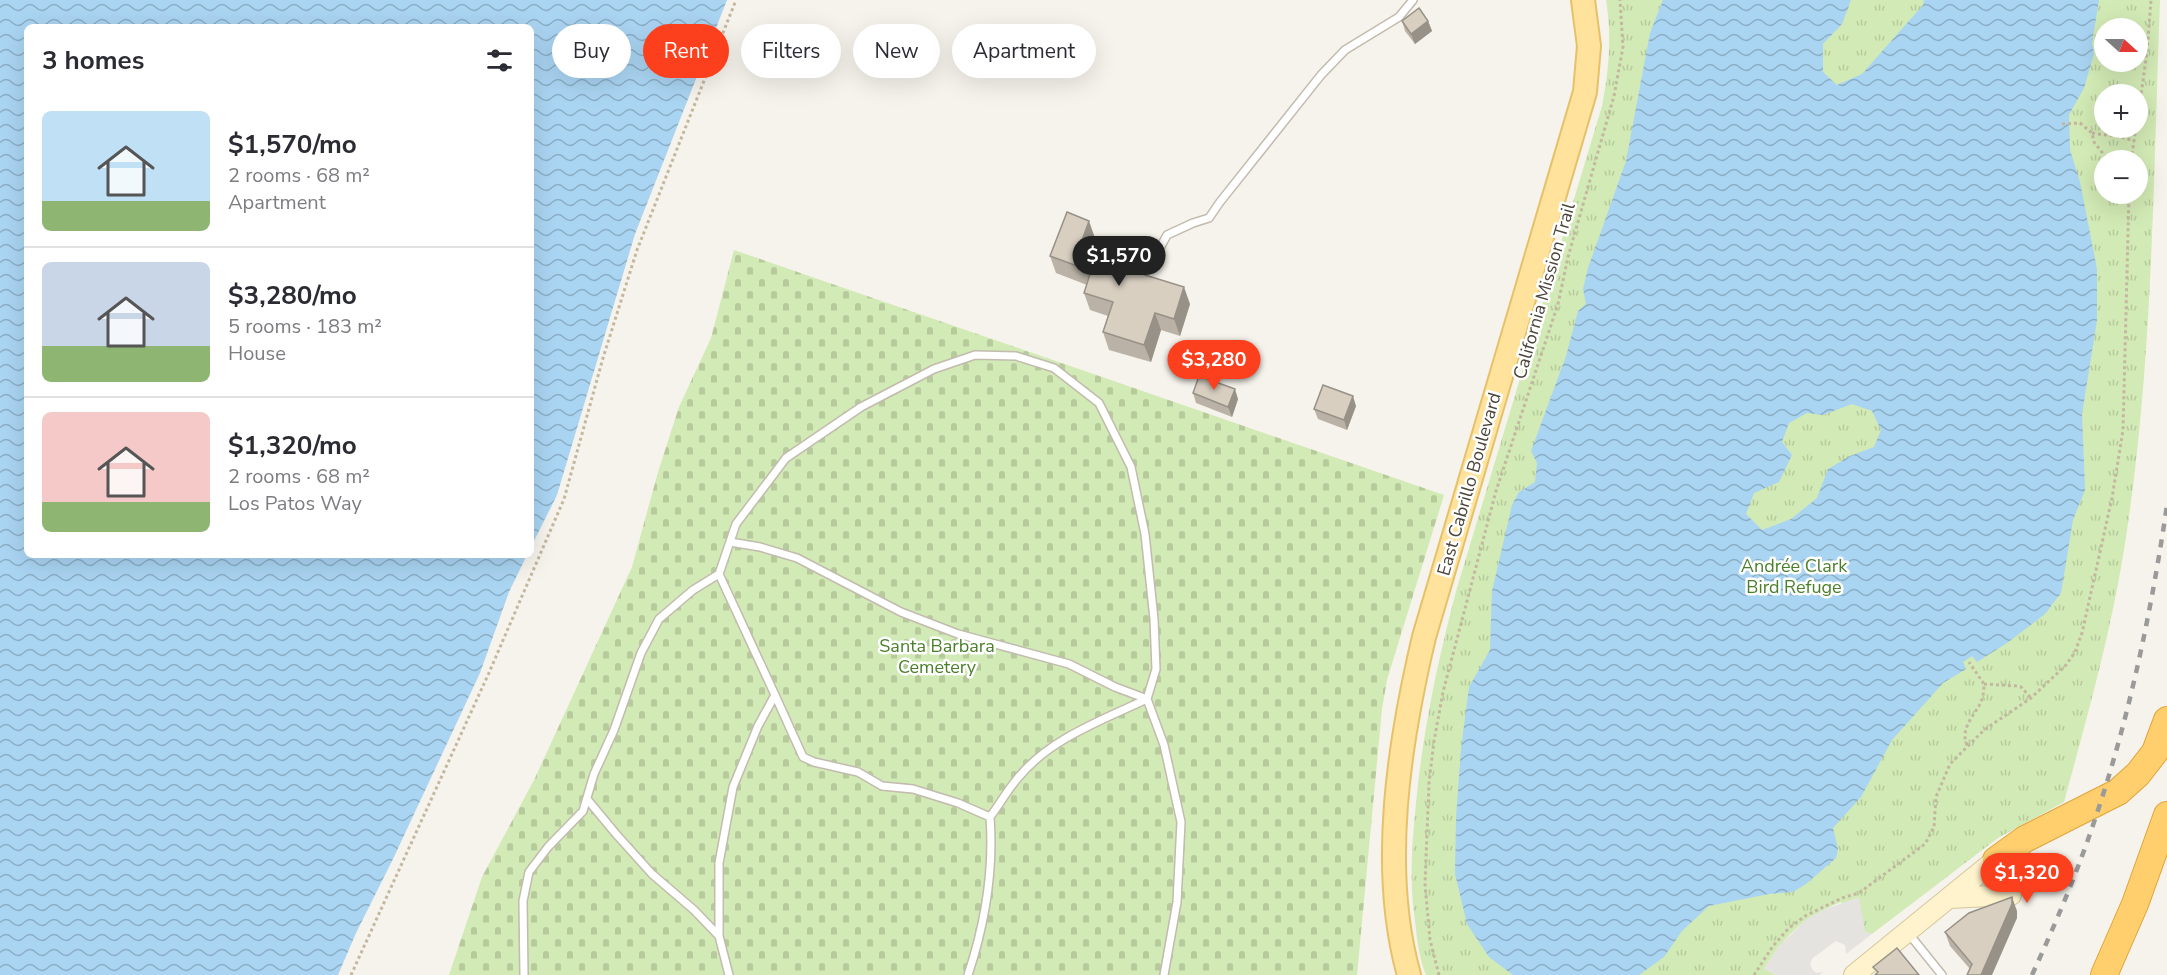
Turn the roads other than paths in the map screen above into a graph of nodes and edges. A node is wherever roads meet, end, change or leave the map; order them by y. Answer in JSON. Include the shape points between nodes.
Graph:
{"nodes":[{"id":1,"x":1413,"y":0,"type":"edge"},
{"id":2,"x":1583,"y":0,"type":"edge"},
{"id":3,"x":1152,"y":263,"type":"dead end"},
{"id":4,"x":730,"y":542,"type":"junction"},
{"id":5,"x":719,"y":574,"type":"junction"},
{"id":6,"x":775,"y":695,"type":"junction"},
{"id":7,"x":1148,"y":699,"type":"junction"},
{"id":8,"x":2167,"y":720,"type":"edge"},
{"id":9,"x":586,"y":799,"type":"junction"},
{"id":10,"x":2167,"y":815,"type":"edge"},
{"id":11,"x":990,"y":817,"type":"junction"},
{"id":12,"x":1996,"y":860,"type":"junction"},
{"id":13,"x":1949,"y":898,"type":"junction"},
{"id":14,"x":1907,"y":932,"type":"junction"},
{"id":15,"x":718,"y":936,"type":"junction"},
{"id":16,"x":524,"y":975,"type":"edge"},
{"id":17,"x":729,"y":975,"type":"edge"},
{"id":18,"x":968,"y":975,"type":"edge"},
{"id":19,"x":1164,"y":975,"type":"edge"},
{"id":20,"x":1409,"y":975,"type":"edge"},
{"id":21,"x":1854,"y":975,"type":"edge"},
{"id":22,"x":1942,"y":975,"type":"edge"},
{"id":23,"x":2104,"y":975,"type":"edge"}],
"edges":[{"from":1,"to":3,"type":"lane","via":[[1400,16],[1345,50],[1209,218],[1167,235]]},
{"from":2,"to":20,"type":"main road","name":"East Cabrillo Boulevard","via":[[1589,46],[1585,92],[1424,637],[1409,702],[1400,760],[1394,859],[1402,951]]},
{"from":4,"to":5,"type":"lane"},
{"from":4,"to":7,"type":"lane","via":[[797,558],[901,612],[958,634],[1069,664]]},
{"from":4,"to":7,"type":"lane","via":[[736,524],[786,458],[861,407],[934,369],[975,355],[1016,356],[1054,368],[1099,403],[1131,467],[1145,534],[1154,619],[1156,669]]},
{"from":5,"to":6,"type":"lane"},
{"from":5,"to":9,"type":"lane","via":[[659,619],[641,653]]},
{"from":6,"to":11,"type":"lane","via":[[803,757],[858,772],[882,786],[914,789],[958,803]]},
{"from":6,"to":15,"type":"lane","via":[[733,787],[719,863]]},
{"from":7,"to":11,"type":"lane","via":[[1050,748],[1017,778]]},
{"from":7,"to":19,"type":"lane","via":[[1164,745],[1181,822],[1177,902]]},
{"from":8,"to":12,"type":"highway","via":[[2155,752],[2118,792],[2025,839]]},
{"from":9,"to":15,"type":"lane","via":[[652,874]]},
{"from":9,"to":16,"type":"lane","via":[[583,811],[529,872],[523,901]]},
{"from":10,"to":23,"type":"highway"},
{"from":11,"to":18,"type":"lane","via":[[988,891],[979,942]]},
{"from":12,"to":13,"type":"main road"},
{"from":12,"to":13,"type":"main road","via":[[2008,864],[2016,874],[2011,895]]},
{"from":13,"to":14,"type":"main road"},
{"from":14,"to":21,"type":"main road"},
{"from":14,"to":22,"type":"lane"},
{"from":15,"to":17,"type":"lane"}]}
